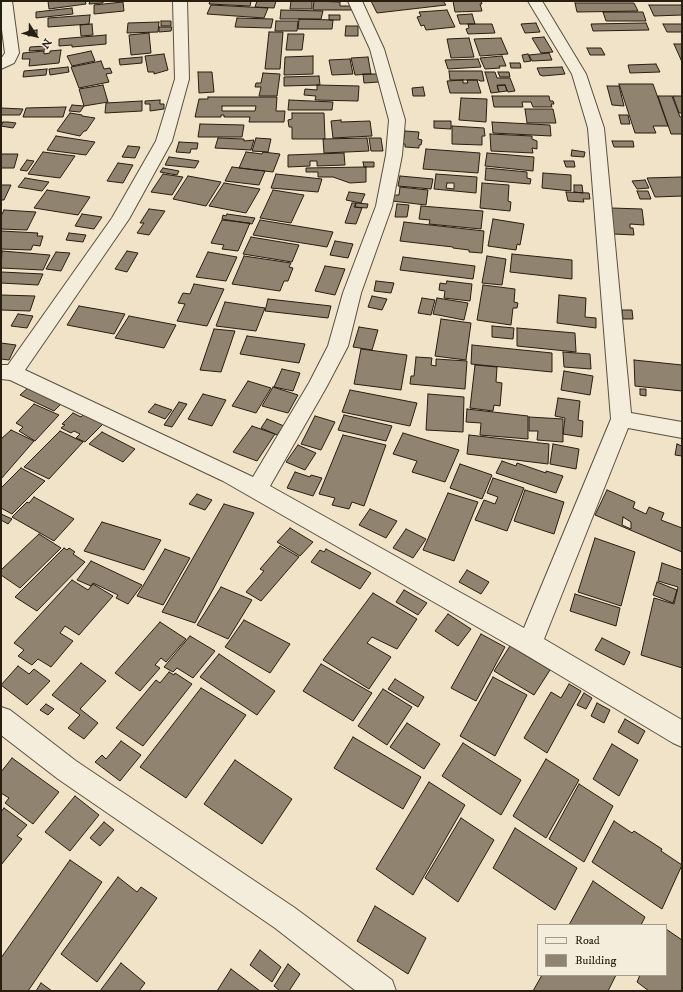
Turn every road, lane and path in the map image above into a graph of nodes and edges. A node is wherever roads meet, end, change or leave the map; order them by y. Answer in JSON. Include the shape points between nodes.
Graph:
{"nodes":[{"id":1,"x":5,"y":1,"type":"edge"},
{"id":2,"x":180,"y":1,"type":"edge"},
{"id":3,"x":355,"y":1,"type":"edge"},
{"id":4,"x":535,"y":1,"type":"edge"},
{"id":5,"x":1,"y":65,"type":"edge"},
{"id":6,"x":7,"y":373,"type":"edge"},
{"id":7,"x":621,"y":419,"type":"junction"},
{"id":8,"x":682,"y":430,"type":"edge"},
{"id":9,"x":256,"y":490,"type":"junction"},
{"id":10,"x":530,"y":644,"type":"junction"},
{"id":11,"x":1,"y":719,"type":"edge"},
{"id":12,"x":682,"y":734,"type":"edge"},
{"id":13,"x":381,"y":991,"type":"edge"}],
"edges":[{"from":1,"to":5,"type":"street","via":[[12,54],[9,60]]},
{"from":2,"to":6,"type":"street","via":[[182,79],[164,141],[120,219]]},
{"from":3,"to":9,"type":"street","via":[[377,49],[397,120],[394,155],[384,206],[352,293],[338,346]]},
{"from":4,"to":7,"type":"street","via":[[579,74],[596,128]]},
{"from":6,"to":9,"type":"street","via":[[231,475]]},
{"from":7,"to":8,"type":"street"},
{"from":7,"to":10,"type":"street"},
{"from":9,"to":10,"type":"street"},
{"from":10,"to":12,"type":"street"},
{"from":11,"to":13,"type":"street","via":[[67,770],[285,918]]}]}
